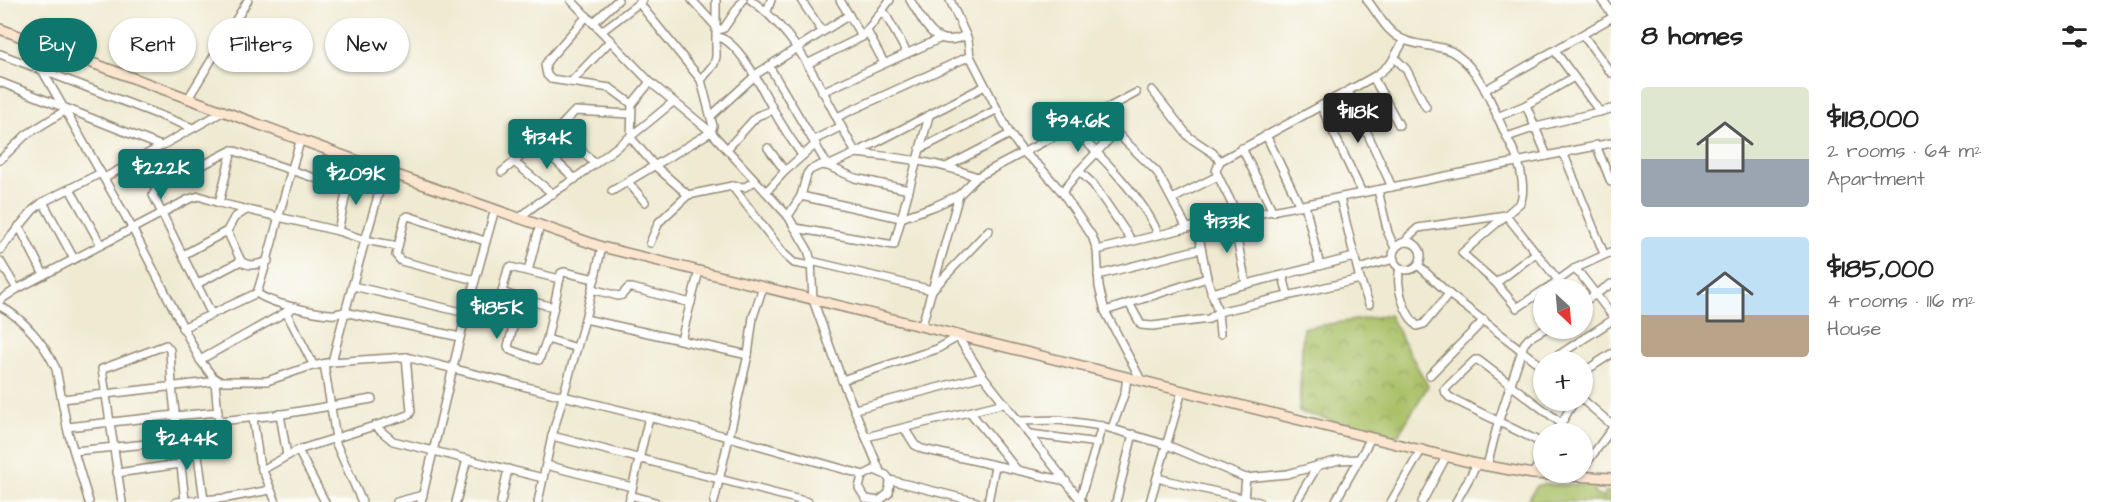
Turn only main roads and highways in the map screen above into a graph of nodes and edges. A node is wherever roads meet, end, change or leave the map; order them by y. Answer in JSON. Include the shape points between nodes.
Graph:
{"nodes":[{"id":1,"x":0,"y":29,"type":"edge"},
{"id":2,"x":1533,"y":474,"type":"edge"},
{"id":3,"x":1593,"y":475,"type":"edge"},
{"id":4,"x":1611,"y":478,"type":"edge"}],
"edges":[{"from":1,"to":2,"type":"main road","via":[[602,247],[1446,457]]},
{"from":3,"to":4,"type":"main road"}]}
